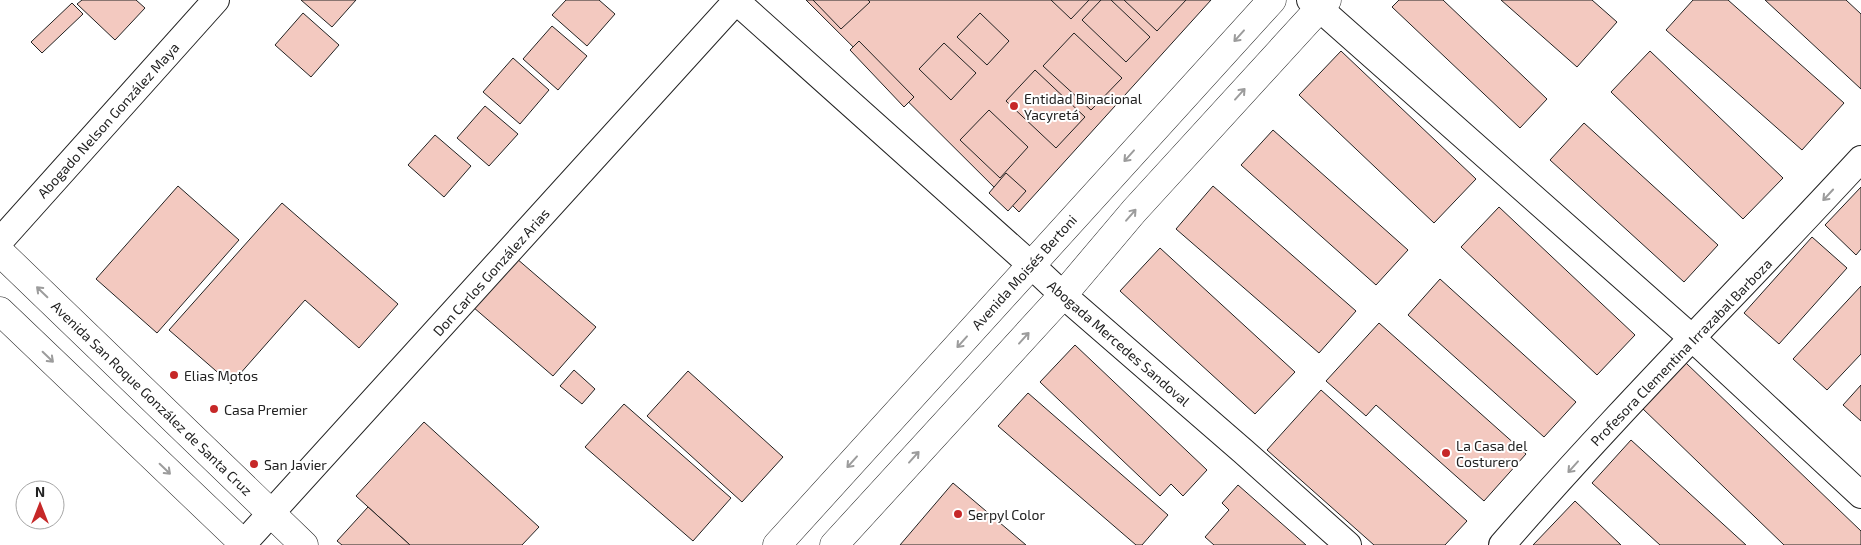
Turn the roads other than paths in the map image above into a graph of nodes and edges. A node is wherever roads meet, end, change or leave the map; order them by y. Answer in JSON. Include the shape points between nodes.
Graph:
{"nodes":[{"id":1,"x":216,"y":0,"type":"edge"},
{"id":2,"x":736,"y":0,"type":"edge"},
{"id":3,"x":1272,"y":0,"type":"edge"},
{"id":4,"x":1319,"y":2,"type":"edge"},
{"id":5,"x":1861,"y":160,"type":"edge"},
{"id":6,"x":0,"y":241,"type":"edge"},
{"id":7,"x":0,"y":252,"type":"edge"},
{"id":8,"x":1031,"y":265,"type":"junction"},
{"id":9,"x":1063,"y":295,"type":"junction"},
{"id":10,"x":0,"y":311,"type":"edge"},
{"id":11,"x":1692,"y":338,"type":"junction"},
{"id":12,"x":1861,"y":495,"type":"edge"},
{"id":13,"x":272,"y":513,"type":"junction"},
{"id":14,"x":244,"y":544,"type":"edge"},
{"id":15,"x":304,"y":545,"type":"edge"},
{"id":16,"x":777,"y":545,"type":"edge"},
{"id":17,"x":834,"y":545,"type":"edge"},
{"id":18,"x":1348,"y":545,"type":"edge"},
{"id":19,"x":1502,"y":545,"type":"edge"}],
"edges":[{"from":1,"to":6,"type":"street","name":"Abogado Nelson González Maya"},
{"from":2,"to":8,"type":"street","name":"Abogada Mercedes Sandoval"},
{"from":2,"to":13,"type":"street","name":"Don Carlos González Arias"},
{"from":3,"to":8,"type":"main road","name":"Avenida Moisés Bertoni","one_way":true},
{"from":9,"to":4,"type":"main road","one_way":true},
{"from":4,"to":11,"type":"street"},
{"from":5,"to":11,"type":"street","name":"Profesora Clementina Irrazabal Barboza","one_way":true},
{"from":13,"to":7,"type":"main road","name":"Avenida San Roque González de Santa Cruz","one_way":true},
{"from":8,"to":9,"type":"street","name":"Abogada Mercedes Sandoval"},
{"from":8,"to":16,"type":"main road","name":"Avenida Moisés Bertoni","one_way":true},
{"from":17,"to":9,"type":"main road","one_way":true},
{"from":9,"to":18,"type":"street","name":"Abogada Mercedes Sandoval"},
{"from":10,"to":14,"type":"main road","one_way":true},
{"from":11,"to":12,"type":"street"},
{"from":11,"to":19,"type":"street","name":"Profesora Clementina Irrazabal Barboza","one_way":true},
{"from":13,"to":14,"type":"street","name":"Don Carlos González Arias"},
{"from":13,"to":15,"type":"main road","name":"Avenida San Roque González de Santa Cruz"}]}
